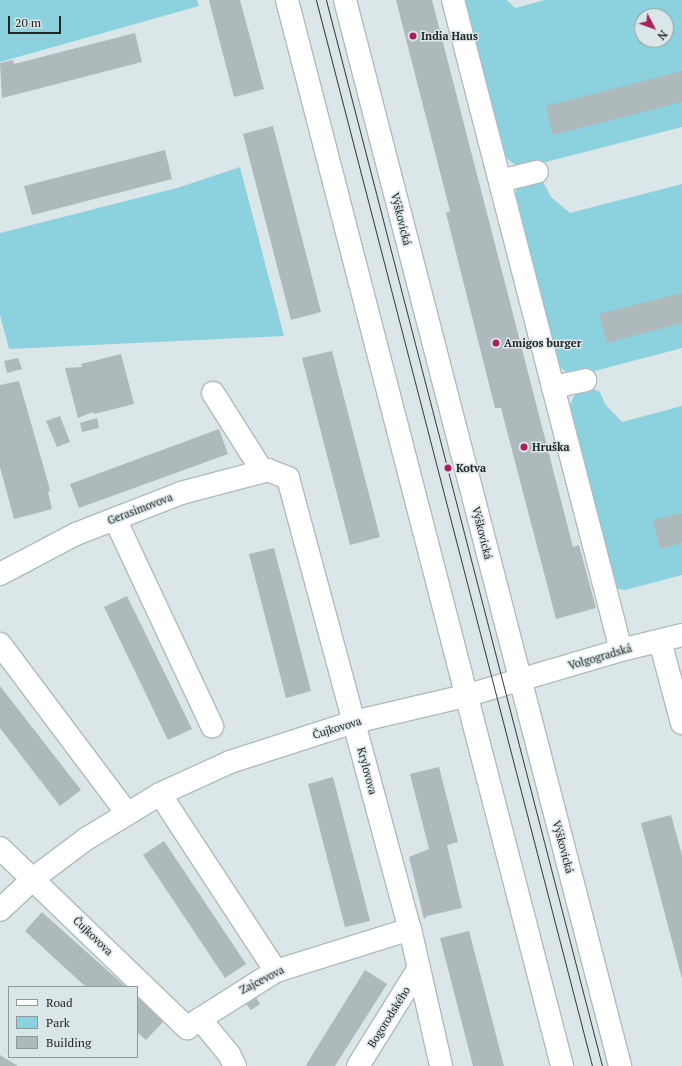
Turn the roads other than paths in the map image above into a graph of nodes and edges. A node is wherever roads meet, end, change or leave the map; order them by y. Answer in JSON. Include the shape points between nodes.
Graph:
{"nodes":[{"id":1,"x":287,"y":0,"type":"edge"},
{"id":2,"x":345,"y":0,"type":"edge"},
{"id":3,"x":453,"y":0,"type":"edge"},
{"id":4,"x":537,"y":172,"type":"dead end"},
{"id":5,"x":500,"y":181,"type":"junction"},
{"id":6,"x":585,"y":380,"type":"dead end"},
{"id":7,"x":553,"y":387,"type":"junction"},
{"id":8,"x":213,"y":393,"type":"dead end"},
{"id":9,"x":263,"y":472,"type":"junction"},
{"id":10,"x":288,"y":478,"type":"joint"},
{"id":11,"x":115,"y":519,"type":"junction"},
{"id":12,"x":0,"y":574,"type":"edge"},
{"id":13,"x":682,"y":635,"type":"edge"},
{"id":14,"x":660,"y":640,"type":"junction"},
{"id":15,"x":0,"y":644,"type":"edge"},
{"id":16,"x":621,"y":650,"type":"junction"},
{"id":17,"x":519,"y":681,"type":"junction"},
{"id":18,"x":465,"y":696,"type":"junction"},
{"id":19,"x":354,"y":722,"type":"junction"},
{"id":20,"x":682,"y":723,"type":"edge"},
{"id":21,"x":212,"y":726,"type":"dead end"},
{"id":22,"x":160,"y":794,"type":"junction"},
{"id":23,"x":127,"y":813,"type":"junction"},
{"id":24,"x":0,"y":848,"type":"edge"},
{"id":25,"x":34,"y":878,"type":"junction"},
{"id":26,"x":0,"y":910,"type":"edge"},
{"id":27,"x":410,"y":929,"type":"junction"},
{"id":28,"x":419,"y":968,"type":"junction"},
{"id":29,"x":276,"y":971,"type":"junction"},
{"id":30,"x":194,"y":1023,"type":"junction"},
{"id":31,"x":235,"y":1066,"type":"edge"},
{"id":32,"x":358,"y":1066,"type":"edge"},
{"id":33,"x":441,"y":1066,"type":"edge"},
{"id":34,"x":562,"y":1066,"type":"edge"},
{"id":35,"x":620,"y":1066,"type":"edge"}],
"edges":[{"from":1,"to":18,"type":"street"},
{"from":2,"to":17,"type":"street","name":"Výškovická"},
{"from":3,"to":5,"type":"street"},
{"from":4,"to":5,"type":"street"},
{"from":5,"to":7,"type":"street"},
{"from":6,"to":7,"type":"street"},
{"from":7,"to":16,"type":"street"},
{"from":8,"to":9,"type":"street"},
{"from":9,"to":10,"type":"street","name":"Gerasimovova","via":[[268,470]]},
{"from":9,"to":11,"type":"street","name":"Gerasimovova","via":[[181,493]]},
{"from":10,"to":19,"type":"street","name":"Krylovova"},
{"from":11,"to":12,"type":"street","name":"Gerasimovova","via":[[76,534]]},
{"from":11,"to":21,"type":"street"},
{"from":13,"to":14,"type":"street","name":"Volgogradská"},
{"from":14,"to":16,"type":"street","name":"Volgogradská"},
{"from":14,"to":20,"type":"street"},
{"from":15,"to":23,"type":"street"},
{"from":16,"to":17,"type":"street","name":"Volgogradská"},
{"from":17,"to":18,"type":"street","name":"Čujkovova"},
{"from":17,"to":35,"type":"street","name":"Výškovická"},
{"from":18,"to":19,"type":"street","name":"Čujkovova"},
{"from":18,"to":34,"type":"street"},
{"from":19,"to":22,"type":"street","name":"Čujkovova","via":[[230,762]]},
{"from":19,"to":27,"type":"street","name":"Krylovova"},
{"from":22,"to":23,"type":"street","name":"Čujkovova"},
{"from":22,"to":29,"type":"street"},
{"from":23,"to":25,"type":"street","name":"Čujkovova","via":[[86,839]]},
{"from":24,"to":25,"type":"street","name":"Čujkovova"},
{"from":25,"to":26,"type":"street","name":"Čujkovova"},
{"from":25,"to":30,"type":"street","name":"Čujkovova"},
{"from":27,"to":28,"type":"street","name":"Krylovova"},
{"from":27,"to":29,"type":"street","name":"Zajcevova"},
{"from":28,"to":32,"type":"street","name":"Bogorodského"},
{"from":28,"to":33,"type":"street","name":"Krylovova"},
{"from":29,"to":30,"type":"street","name":"Zajcevova"},
{"from":30,"to":31,"type":"street","via":[[230,1054]]}]}
